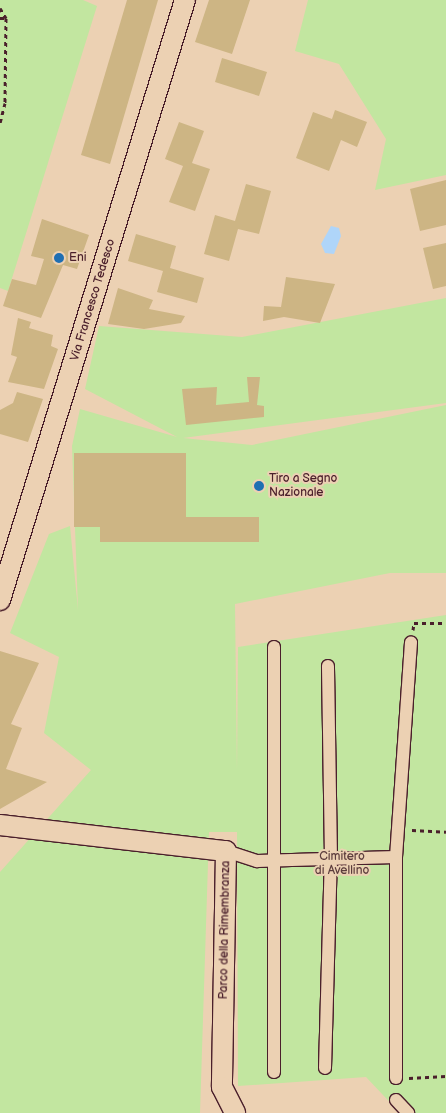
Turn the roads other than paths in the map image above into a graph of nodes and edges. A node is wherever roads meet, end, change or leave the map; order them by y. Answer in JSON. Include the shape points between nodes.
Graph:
{"nodes":[{"id":1,"x":185,"y":0,"type":"edge"},
{"id":2,"x":0,"y":600,"type":"edge"},
{"id":3,"x":411,"y":643,"type":"road end"},
{"id":4,"x":274,"y":647,"type":"dead end"},
{"id":5,"x":328,"y":666,"type":"dead end"},
{"id":6,"x":0,"y":825,"type":"edge"},
{"id":7,"x":226,"y":851,"type":"junction"},
{"id":8,"x":396,"y":857,"type":"junction"},
{"id":9,"x":331,"y":859,"type":"junction"},
{"id":10,"x":276,"y":860,"type":"junction"},
{"id":11,"x":325,"y":1068,"type":"dead end"},
{"id":12,"x":274,"y":1072,"type":"dead end"},
{"id":13,"x":396,"y":1078,"type":"road end"},
{"id":14,"x":222,"y":1087,"type":"junction"},
{"id":15,"x":396,"y":1100,"type":"dead end"},
{"id":16,"x":235,"y":1113,"type":"edge"},
{"id":17,"x":248,"y":1113,"type":"edge"},
{"id":18,"x":408,"y":1113,"type":"edge"}],
"edges":[{"from":1,"to":2,"type":"street","name":"Via Francesco Tedesco"},
{"from":3,"to":8,"type":"street"},
{"from":4,"to":10,"type":"street"},
{"from":5,"to":9,"type":"street"},
{"from":6,"to":7,"type":"street","name":"Parco della Rimembranza"},
{"from":7,"to":10,"type":"street","via":[[257,861]]},
{"from":7,"to":14,"type":"street","name":"Parco della Rimembranza"},
{"from":8,"to":9,"type":"street"},
{"from":8,"to":13,"type":"street"},
{"from":9,"to":10,"type":"street"},
{"from":9,"to":11,"type":"street"},
{"from":10,"to":12,"type":"street"},
{"from":14,"to":16,"type":"street"},
{"from":14,"to":17,"type":"street"},
{"from":15,"to":18,"type":"street"}]}
